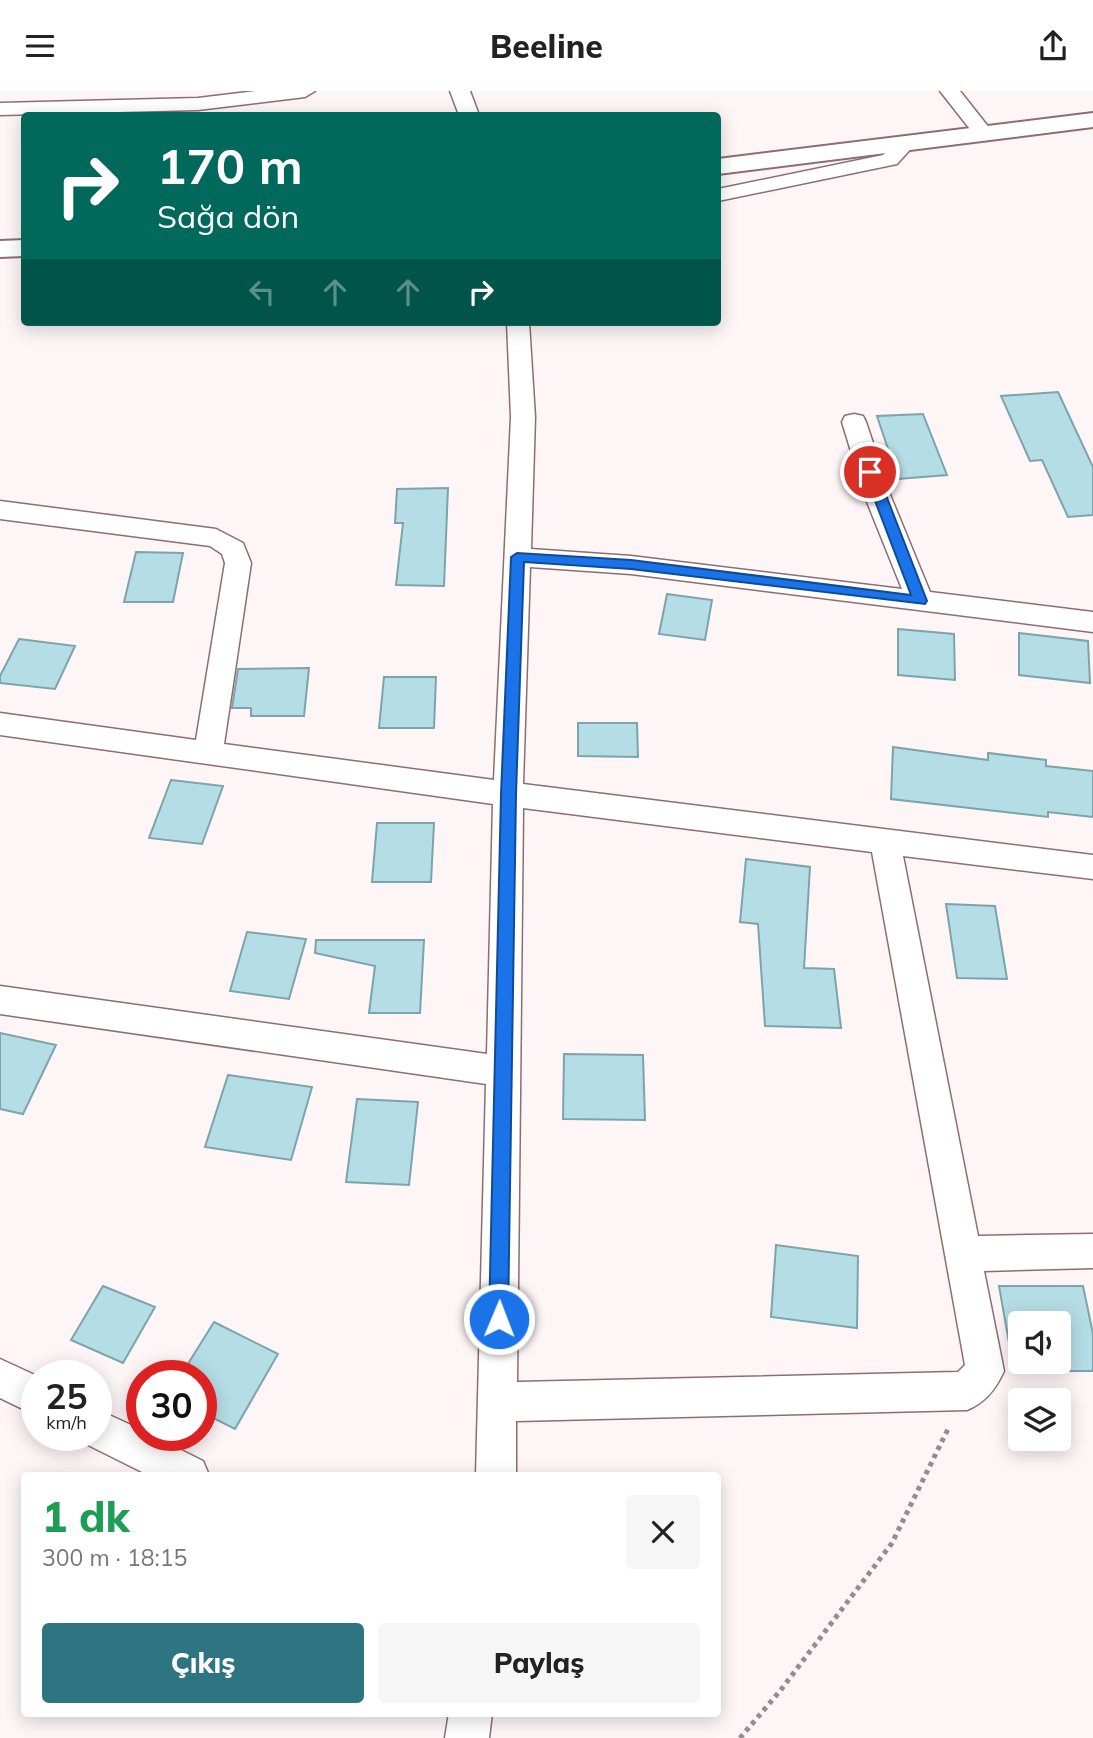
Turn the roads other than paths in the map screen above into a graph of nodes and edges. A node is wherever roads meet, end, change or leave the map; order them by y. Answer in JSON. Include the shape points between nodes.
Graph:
{"nodes":[{"id":1,"x":305,"y":91,"type":"edge"},
{"id":2,"x":460,"y":91,"type":"edge"},
{"id":3,"x":950,"y":91,"type":"edge"},
{"id":4,"x":138,"y":98,"type":"edge"},
{"id":5,"x":0,"y":109,"type":"edge"},
{"id":6,"x":468,"y":112,"type":"edge"},
{"id":7,"x":1093,"y":120,"type":"edge"},
{"id":8,"x":984,"y":134,"type":"junction"},
{"id":9,"x":905,"y":144,"type":"junction"},
{"id":10,"x":721,"y":167,"type":"edge"},
{"id":11,"x":721,"y":194,"type":"edge"},
{"id":12,"x":21,"y":248,"type":"edge"},
{"id":13,"x":0,"y":249,"type":"edge"},
{"id":14,"x":519,"y":326,"type":"edge"},
{"id":15,"x":854,"y":422,"type":"dead end"},
{"id":16,"x":0,"y":510,"type":"edge"},
{"id":17,"x":517,"y":557,"type":"junction"},
{"id":18,"x":920,"y":601,"type":"junction"},
{"id":19,"x":1093,"y":622,"type":"edge"},
{"id":20,"x":0,"y":724,"type":"edge"},
{"id":21,"x":208,"y":753,"type":"junction"},
{"id":22,"x":508,"y":794,"type":"junction"},
{"id":23,"x":885,"y":841,"type":"junction"},
{"id":24,"x":1093,"y":867,"type":"edge"},
{"id":25,"x":1,"y":1001,"type":"edge"},
{"id":26,"x":503,"y":1071,"type":"junction"},
{"id":27,"x":1093,"y":1251,"type":"edge"},
{"id":28,"x":963,"y":1254,"type":"junction"},
{"id":29,"x":0,"y":1378,"type":"edge"},
{"id":30,"x":21,"y":1389,"type":"edge"},
{"id":31,"x":497,"y":1402,"type":"junction"},
{"id":32,"x":112,"y":1436,"type":"edge"},
{"id":33,"x":183,"y":1472,"type":"edge"},
{"id":34,"x":496,"y":1472,"type":"edge"},
{"id":35,"x":470,"y":1717,"type":"edge"},
{"id":36,"x":467,"y":1738,"type":"edge"}],
"edges":[{"from":1,"to":4,"type":"street","via":[[198,104]]},
{"from":2,"to":6,"type":"street"},
{"from":3,"to":8,"type":"street"},
{"from":4,"to":5,"type":"street"},
{"from":7,"to":8,"type":"street"},
{"from":8,"to":9,"type":"street"},
{"from":9,"to":10,"type":"street"},
{"from":9,"to":11,"type":"street","via":[[890,160]]},
{"from":12,"to":13,"type":"street"},
{"from":14,"to":17,"type":"street","via":[[523,417]]},
{"from":15,"to":18,"type":"street"},
{"from":16,"to":21,"type":"street","via":[[216,538],[234,549],[238,563]]},
{"from":17,"to":18,"type":"street","via":[[631,565]]},
{"from":17,"to":22,"type":"street"},
{"from":18,"to":19,"type":"street"},
{"from":20,"to":21,"type":"street"},
{"from":21,"to":22,"type":"street"},
{"from":22,"to":23,"type":"street"},
{"from":22,"to":26,"type":"street"},
{"from":23,"to":24,"type":"street"},
{"from":23,"to":28,"type":"street"},
{"from":25,"to":26,"type":"street"},
{"from":26,"to":31,"type":"street"},
{"from":27,"to":28,"type":"street"},
{"from":28,"to":31,"type":"street","via":[[985,1371],[967,1391]]},
{"from":29,"to":30,"type":"street"},
{"from":31,"to":34,"type":"street"},
{"from":32,"to":33,"type":"street"},
{"from":35,"to":36,"type":"street"}]}
